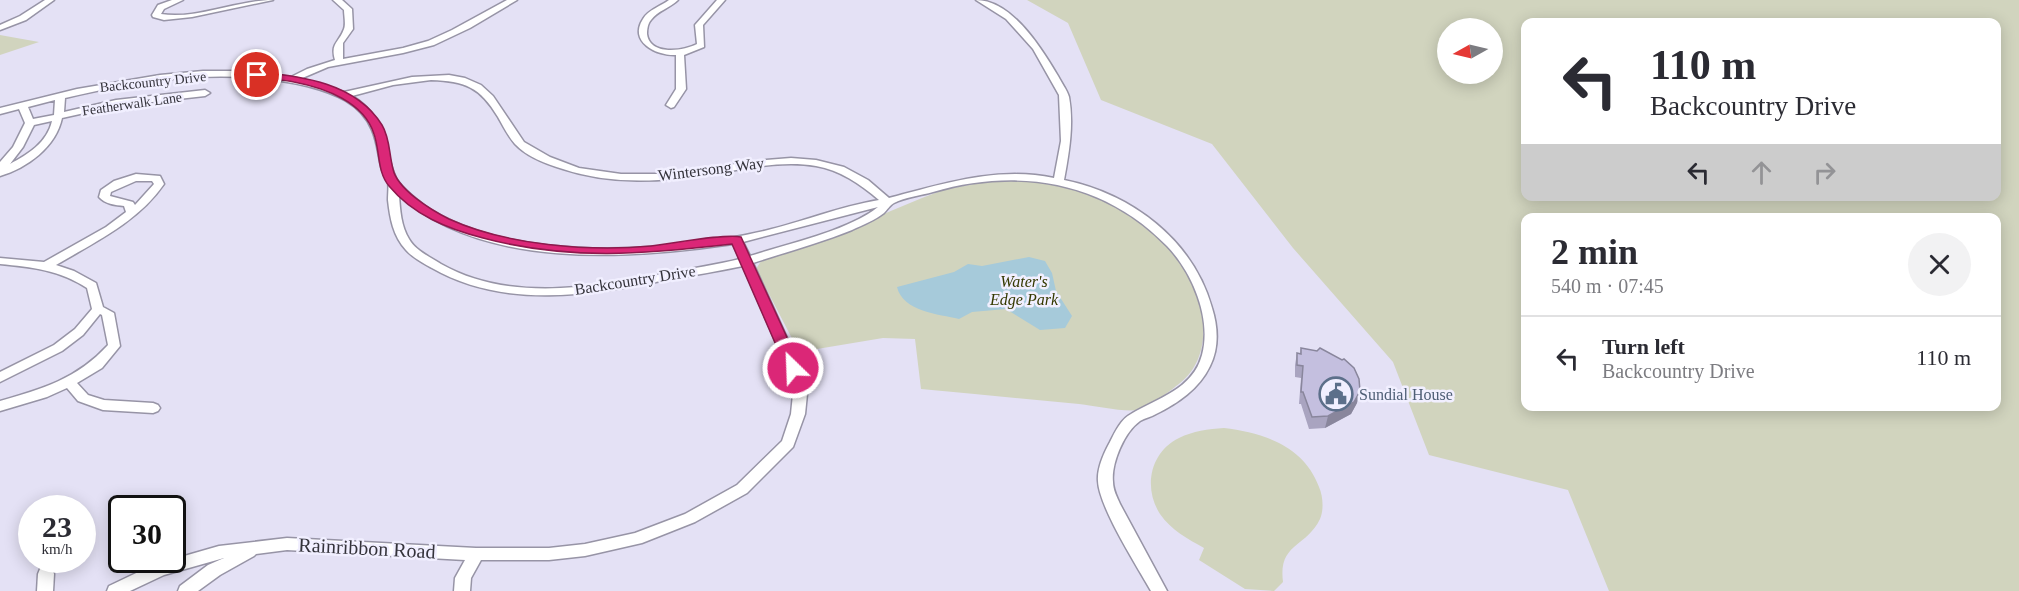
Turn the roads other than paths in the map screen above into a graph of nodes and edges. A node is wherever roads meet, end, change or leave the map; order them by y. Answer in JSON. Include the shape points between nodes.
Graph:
{"nodes":[{"id":1,"x":50,"y":0,"type":"edge"},
{"id":2,"x":178,"y":0,"type":"edge"},
{"id":3,"x":269,"y":0,"type":"edge"},
{"id":4,"x":513,"y":0,"type":"edge"},
{"id":5,"x":674,"y":0,"type":"edge"},
{"id":6,"x":721,"y":0,"type":"edge"},
{"id":7,"x":980,"y":0,"type":"edge"},
{"id":8,"x":340,"y":2,"type":"edge"},
{"id":9,"x":0,"y":28,"type":"edge"},
{"id":10,"x":680,"y":55,"type":"junction"},
{"id":11,"x":339,"y":60,"type":"junction"},
{"id":12,"x":295,"y":78,"type":"junction"},
{"id":13,"x":205,"y":93,"type":"dead end"},
{"id":14,"x":345,"y":95,"type":"junction"},
{"id":15,"x":60,"y":96,"type":"junction"},
{"id":16,"x":22,"y":105,"type":"junction"},
{"id":17,"x":671,"y":105,"type":"dead end"},
{"id":18,"x":0,"y":111,"type":"edge"},
{"id":19,"x":59,"y":116,"type":"junction"},
{"id":20,"x":30,"y":123,"type":"junction"},
{"id":21,"x":0,"y":168,"type":"edge"},
{"id":22,"x":0,"y":173,"type":"edge"},
{"id":23,"x":1059,"y":180,"type":"junction"},
{"id":24,"x":393,"y":184,"type":"junction"},
{"id":25,"x":888,"y":202,"type":"junction"},
{"id":26,"x":132,"y":213,"type":"junction"},
{"id":27,"x":737,"y":240,"type":"junction"},
{"id":28,"x":0,"y":261,"type":"edge"},
{"id":29,"x":745,"y":261,"type":"junction"},
{"id":30,"x":48,"y":265,"type":"junction"},
{"id":31,"x":98,"y":309,"type":"junction"},
{"id":32,"x":0,"y":378,"type":"edge"},
{"id":33,"x":69,"y":382,"type":"junction"},
{"id":34,"x":0,"y":406,"type":"edge"},
{"id":35,"x":153,"y":408,"type":"dead end"},
{"id":36,"x":258,"y":548,"type":"junction"},
{"id":37,"x":476,"y":554,"type":"junction"},
{"id":38,"x":45,"y":574,"type":"dead end"},
{"id":39,"x":45,"y":591,"type":"edge"},
{"id":40,"x":115,"y":591,"type":"edge"},
{"id":41,"x":186,"y":591,"type":"edge"},
{"id":42,"x":462,"y":591,"type":"edge"},
{"id":43,"x":1159,"y":591,"type":"edge"}],
"edges":[{"from":1,"to":9,"type":"street"},
{"from":2,"to":3,"type":"street","via":[[161,7],[156,15],[183,17]]},
{"from":4,"to":11,"type":"street","via":[[420,46]]},
{"from":5,"to":10,"type":"street","via":[[646,19],[643,26],[645,39],[653,48]]},
{"from":6,"to":10,"type":"street","via":[[699,25],[701,45]]},
{"from":7,"to":23,"type":"street","via":[[1009,18],[1037,48],[1064,95],[1066,141]]},
{"from":8,"to":11,"type":"street","via":[[348,9],[349,29],[339,41]]},
{"from":10,"to":17,"type":"street","via":[[681,89]]},
{"from":11,"to":12,"type":"street"},
{"from":12,"to":14,"type":"street","name":"Backcountry Drive"},
{"from":12,"to":15,"type":"street","name":"Backcountry Drive","via":[[196,76],[91,88]]},
{"from":13,"to":19,"type":"street","name":"Featherwalk Lane","via":[[116,103]]},
{"from":14,"to":24,"type":"street","name":"Backcountry Drive","via":[[377,126]]},
{"from":14,"to":25,"type":"street","name":"Wintersong Way","via":[[396,81],[428,78],[466,82],[489,98],[516,140],[556,164],[582,171],[646,177],[805,161],[851,173]]},
{"from":15,"to":16,"type":"street","name":"Backcountry Drive"},
{"from":15,"to":19,"type":"street"},
{"from":16,"to":18,"type":"street","name":"Backcountry Drive"},
{"from":16,"to":20,"type":"street"},
{"from":19,"to":20,"type":"street","name":"Featherwalk Lane"},
{"from":19,"to":22,"type":"street","via":[[51,137],[39,150]]},
{"from":20,"to":21,"type":"street","via":[[18,148]]},
{"from":23,"to":25,"type":"street","name":"Backcountry Drive","via":[[976,179]]},
{"from":23,"to":43,"type":"street","name":"Backcountry Drive","via":[[1100,193],[1133,211],[1162,234],[1191,266],[1205,300],[1211,339],[1204,366],[1187,389],[1132,420],[1114,445],[1105,481],[1113,505]]},
{"from":24,"to":27,"type":"street","name":"Backcountry Drive","via":[[445,222],[541,247],[647,250]]},
{"from":24,"to":29,"type":"street","name":"Backcountry Drive","via":[[399,231],[410,248],[444,272],[482,284],[552,292],[596,289]]},
{"from":25,"to":27,"type":"street","name":"Backcountry Drive"},
{"from":25,"to":29,"type":"street","name":"Backcountry Drive","via":[[880,213]]},
{"from":26,"to":26,"type":"street","via":[[153,196],[159,184],[156,178],[129,179],[106,190],[104,197],[129,204]]},
{"from":26,"to":30,"type":"street"},
{"from":27,"to":29,"type":"street","name":"Rainribbon Road"},
{"from":28,"to":30,"type":"street"},
{"from":29,"to":37,"type":"street","name":"Rainribbon Road","via":[[801,384],[798,414],[788,443],[742,489],[690,518],[638,539],[549,554]]},
{"from":30,"to":31,"type":"street","via":[[74,274],[92,286]]},
{"from":31,"to":32,"type":"street","via":[[79,332],[58,348]]},
{"from":31,"to":33,"type":"street","via":[[108,313],[114,346],[97,365]]},
{"from":33,"to":34,"type":"street"},
{"from":33,"to":35,"type":"street","via":[[83,398],[103,405]]},
{"from":36,"to":37,"type":"street","name":"Rainribbon Road","via":[[287,544]]},
{"from":36,"to":40,"type":"street","name":"Rainribbon Road","via":[[219,552],[159,570]]},
{"from":36,"to":41,"type":"street","name":"Rainribbon Road","via":[[214,570]]},
{"from":37,"to":42,"type":"street","via":[[463,578]]},
{"from":38,"to":39,"type":"street"}]}
